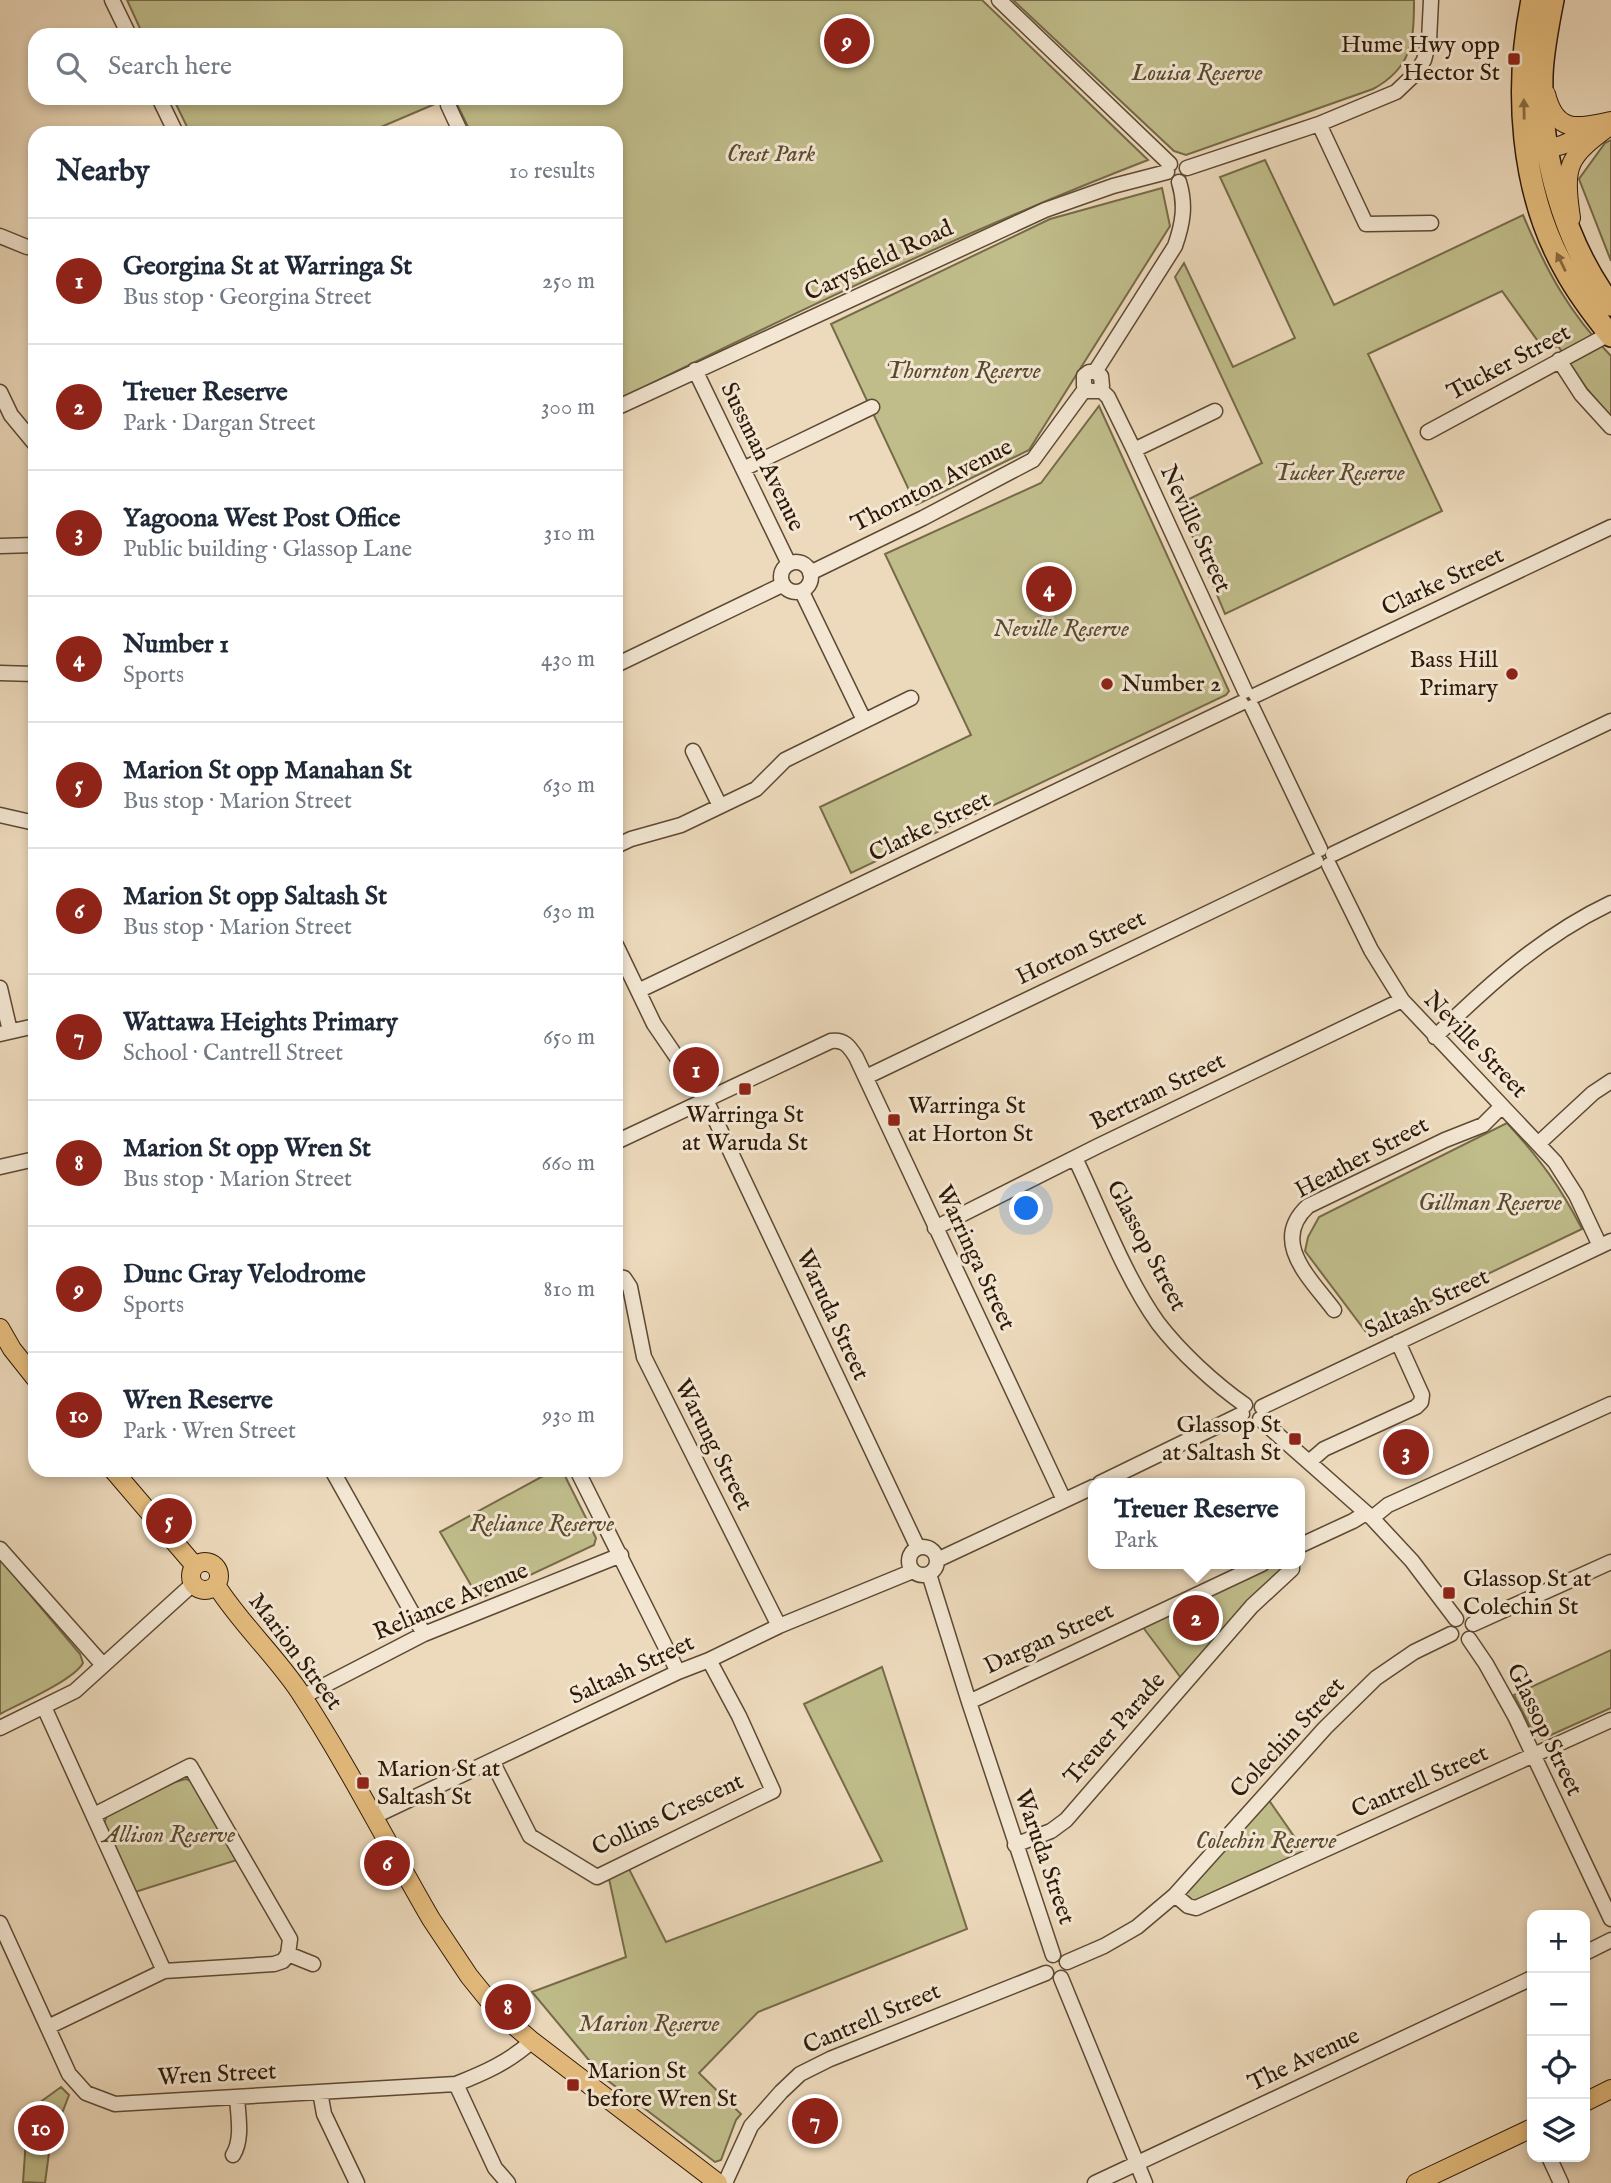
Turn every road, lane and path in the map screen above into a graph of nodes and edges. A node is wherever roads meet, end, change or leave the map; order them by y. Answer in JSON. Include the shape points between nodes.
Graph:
{"nodes":[{"id":1,"x":112,"y":0,"type":"edge"},
{"id":2,"x":999,"y":0,"type":"edge"},
{"id":3,"x":1431,"y":0,"type":"edge"},
{"id":4,"x":1553,"y":0,"type":"edge"},
{"id":5,"x":1530,"y":4,"type":"edge"},
{"id":6,"x":126,"y":28,"type":"edge"},
{"id":7,"x":1542,"y":74,"type":"junction"},
{"id":8,"x":162,"y":105,"type":"edge"},
{"id":9,"x":447,"y":105,"type":"dead end"},
{"id":10,"x":1611,"y":123,"type":"edge"},
{"id":11,"x":1319,"y":124,"type":"junction"},
{"id":12,"x":173,"y":126,"type":"edge"},
{"id":13,"x":458,"y":126,"type":"edge"},
{"id":14,"x":1538,"y":151,"type":"junction"},
{"id":15,"x":1169,"y":168,"type":"junction"},
{"id":16,"x":1187,"y":168,"type":"junction"},
{"id":17,"x":1179,"y":182,"type":"junction"},
{"id":18,"x":1430,"y":223,"type":"dead end"},
{"id":19,"x":0,"y":236,"type":"edge"},
{"id":20,"x":1574,"y":241,"type":"junction"},
{"id":21,"x":28,"y":247,"type":"edge"},
{"id":22,"x":1611,"y":305,"type":"edge"},
{"id":23,"x":1611,"y":334,"type":"edge"},
{"id":24,"x":1559,"y":360,"type":"junction"},
{"id":25,"x":695,"y":370,"type":"junction"},
{"id":26,"x":1093,"y":389,"type":"junction"},
{"id":27,"x":0,"y":392,"type":"edge"},
{"id":28,"x":623,"y":405,"type":"edge"},
{"id":29,"x":872,"y":407,"type":"dead end"},
{"id":30,"x":1215,"y":411,"type":"dead end"},
{"id":31,"x":1611,"y":427,"type":"edge"},
{"id":32,"x":1428,"y":432,"type":"dead end"},
{"id":33,"x":28,"y":436,"type":"edge"},
{"id":34,"x":1134,"y":450,"type":"junction"},
{"id":35,"x":743,"y":469,"type":"junction"},
{"id":36,"x":1611,"y":527,"type":"edge"},
{"id":37,"x":28,"y":545,"type":"edge"},
{"id":38,"x":0,"y":546,"type":"edge"},
{"id":39,"x":789,"y":564,"type":"junction"},
{"id":40,"x":810,"y":572,"type":"junction"},
{"id":41,"x":782,"y":585,"type":"junction"},
{"id":42,"x":802,"y":592,"type":"junction"},
{"id":43,"x":623,"y":662,"type":"edge"},
{"id":44,"x":0,"y":673,"type":"edge"},
{"id":45,"x":28,"y":674,"type":"edge"},
{"id":46,"x":911,"y":698,"type":"dead end"},
{"id":47,"x":1248,"y":699,"type":"junction"},
{"id":48,"x":864,"y":720,"type":"junction"},
{"id":49,"x":1611,"y":721,"type":"edge"},
{"id":50,"x":693,"y":751,"type":"dead end"},
{"id":51,"x":720,"y":806,"type":"junction"},
{"id":52,"x":0,"y":815,"type":"edge"},
{"id":53,"x":28,"y":821,"type":"edge"},
{"id":54,"x":623,"y":843,"type":"edge"},
{"id":55,"x":1325,"y":857,"type":"junction"},
{"id":56,"x":1611,"y":903,"type":"edge"},
{"id":57,"x":623,"y":960,"type":"edge"},
{"id":58,"x":0,"y":988,"type":"edge"},
{"id":59,"x":638,"y":991,"type":"junction"},
{"id":60,"x":1402,"y":1000,"type":"junction"},
{"id":61,"x":28,"y":1027,"type":"edge"},
{"id":62,"x":5,"y":1032,"type":"edge"},
{"id":63,"x":1435,"y":1037,"type":"junction"},
{"id":64,"x":866,"y":1077,"type":"junction"},
{"id":65,"x":1611,"y":1081,"type":"edge"},
{"id":66,"x":706,"y":1100,"type":"junction"},
{"id":67,"x":1502,"y":1106,"type":"junction"},
{"id":68,"x":623,"y":1139,"type":"edge"},
{"id":69,"x":1539,"y":1143,"type":"junction"},
{"id":70,"x":1075,"y":1158,"type":"junction"},
{"id":71,"x":28,"y":1161,"type":"edge"},
{"id":72,"x":0,"y":1167,"type":"edge"},
{"id":73,"x":935,"y":1228,"type":"junction"},
{"id":74,"x":1606,"y":1244,"type":"edge"},
{"id":75,"x":623,"y":1274,"type":"edge"},
{"id":76,"x":1334,"y":1310,"type":"dead end"},
{"id":77,"x":0,"y":1328,"type":"edge"},
{"id":78,"x":1398,"y":1342,"type":"junction"},
{"id":79,"x":28,"y":1369,"type":"edge"},
{"id":80,"x":1611,"y":1404,"type":"edge"},
{"id":81,"x":1244,"y":1409,"type":"junction"},
{"id":82,"x":1261,"y":1413,"type":"junction"},
{"id":83,"x":1309,"y":1462,"type":"junction"},
{"id":84,"x":118,"y":1477,"type":"edge"},
{"id":85,"x":336,"y":1477,"type":"edge"},
{"id":86,"x":581,"y":1477,"type":"edge"},
{"id":87,"x":1110,"y":1478,"type":"edge"},
{"id":88,"x":1088,"y":1489,"type":"edge"},
{"id":89,"x":1064,"y":1500,"type":"junction"},
{"id":90,"x":1369,"y":1515,"type":"junction"},
{"id":91,"x":1305,"y":1543,"type":"edge"},
{"id":92,"x":918,"y":1548,"type":"junction"},
{"id":93,"x":0,"y":1549,"type":"edge"},
{"id":94,"x":621,"y":1555,"type":"junction"},
{"id":95,"x":937,"y":1560,"type":"junction"},
{"id":96,"x":1611,"y":1562,"type":"edge"},
{"id":97,"x":1251,"y":1569,"type":"edge"},
{"id":98,"x":1292,"y":1569,"type":"edge"},
{"id":99,"x":913,"y":1571,"type":"junction"},
{"id":100,"x":929,"y":1574,"type":"junction"},
{"id":101,"x":195,"y":1575,"type":"junction"},
{"id":102,"x":1456,"y":1619,"type":"junction"},
{"id":103,"x":779,"y":1626,"type":"junction"},
{"id":104,"x":1471,"y":1631,"type":"junction"},
{"id":105,"x":424,"y":1634,"type":"junction"},
{"id":106,"x":1451,"y":1634,"type":"junction"},
{"id":107,"x":709,"y":1660,"type":"junction"},
{"id":108,"x":103,"y":1665,"type":"junction"},
{"id":109,"x":678,"y":1672,"type":"junction"},
{"id":110,"x":302,"y":1696,"type":"junction"},
{"id":111,"x":968,"y":1702,"type":"junction"},
{"id":112,"x":44,"y":1707,"type":"junction"},
{"id":113,"x":1611,"y":1720,"type":"edge"},
{"id":114,"x":0,"y":1728,"type":"edge"},
{"id":115,"x":1533,"y":1756,"type":"junction"},
{"id":116,"x":492,"y":1761,"type":"junction"},
{"id":117,"x":94,"y":1815,"type":"junction"},
{"id":118,"x":373,"y":1817,"type":"junction"},
{"id":119,"x":1015,"y":1845,"type":"junction"},
{"id":120,"x":1175,"y":1895,"type":"junction"},
{"id":121,"x":1611,"y":1919,"type":"edge"},
{"id":122,"x":0,"y":1923,"type":"edge"},
{"id":123,"x":1611,"y":1940,"type":"edge"},
{"id":124,"x":1590,"y":1950,"type":"edge"},
{"id":125,"x":288,"y":1954,"type":"junction"},
{"id":126,"x":1053,"y":1955,"type":"junction"},
{"id":127,"x":1068,"y":1962,"type":"junction"},
{"id":128,"x":313,"y":1964,"type":"dead end"},
{"id":129,"x":164,"y":1971,"type":"junction"},
{"id":130,"x":1046,"y":1973,"type":"junction"},
{"id":131,"x":1061,"y":1978,"type":"junction"},
{"id":132,"x":1527,"y":1980,"type":"edge"},
{"id":133,"x":48,"y":2026,"type":"junction"},
{"id":134,"x":532,"y":2041,"type":"junction"},
{"id":135,"x":456,"y":2084,"type":"junction"},
{"id":136,"x":1611,"y":2089,"type":"edge"},
{"id":137,"x":320,"y":2092,"type":"junction"},
{"id":138,"x":237,"y":2097,"type":"junction"},
{"id":139,"x":1590,"y":2100,"type":"edge"},
{"id":140,"x":1527,"y":2130,"type":"edge"},
{"id":141,"x":233,"y":2155,"type":"dead end"},
{"id":142,"x":1551,"y":2162,"type":"edge"},
{"id":143,"x":1137,"y":2164,"type":"junction"},
{"id":144,"x":357,"y":2183,"type":"edge"},
{"id":145,"x":508,"y":2183,"type":"edge"},
{"id":146,"x":718,"y":2183,"type":"edge"},
{"id":147,"x":725,"y":2183,"type":"edge"},
{"id":148,"x":1095,"y":2183,"type":"edge"},
{"id":149,"x":1145,"y":2183,"type":"edge"},
{"id":150,"x":1416,"y":2183,"type":"edge"},
{"id":151,"x":1561,"y":2183,"type":"edge"}],
"edges":[{"from":1,"to":6,"type":"street"},
{"from":2,"to":15,"type":"street"},
{"from":3,"to":11,"type":"street","via":[[1429,41],[1417,72],[1387,97]]},
{"from":4,"to":7,"type":"highway"},
{"from":14,"to":5,"type":"highway","one_way":true,"via":[[1523,112]]},
{"from":7,"to":10,"type":"main road","via":[[1550,107],[1562,124]]},
{"from":7,"to":14,"type":"highway"},
{"from":8,"to":12,"type":"street"},
{"from":9,"to":13,"type":"street"},
{"from":10,"to":14,"type":"main road"},
{"from":10,"to":20,"type":"main road","via":[[1578,150],[1570,164],[1567,179]]},
{"from":11,"to":16,"type":"street"},
{"from":11,"to":18,"type":"street","via":[[1366,224]]},
{"from":14,"to":20,"type":"highway"},
{"from":23,"to":14,"type":"highway","one_way":true,"via":[[1565,271],[1545,226],[1534,189]]},
{"from":15,"to":16,"type":"street","via":[[1180,162]]},
{"from":15,"to":17,"type":"street","via":[[1171,179]]},
{"from":15,"to":25,"type":"street","name":"Carysfield Road","via":[[1045,210]]},
{"from":16,"to":17,"type":"street","via":[[1187,176]]},
{"from":17,"to":26,"type":"street","via":[[1184,211],[1175,246],[1095,372],[1102,379]]},
{"from":19,"to":21,"type":"street"},
{"from":20,"to":22,"type":"highway"},
{"from":23,"to":24,"type":"street","name":"Tucker Street"},
{"from":24,"to":31,"type":"street"},
{"from":24,"to":32,"type":"street","name":"Tucker Street"},
{"from":25,"to":28,"type":"street","name":"Carysfield Road"},
{"from":25,"to":35,"type":"street","name":"Sussman Avenue"},
{"from":26,"to":34,"type":"street","name":"Neville Street","via":[[1108,397]]},
{"from":26,"to":40,"type":"street","name":"Thornton Avenue","via":[[1033,460]]},
{"from":27,"to":33,"type":"street","via":[[10,415]]},
{"from":29,"to":35,"type":"street"},
{"from":30,"to":34,"type":"street"},
{"from":34,"to":47,"type":"street","name":"Neville Street"},
{"from":35,"to":39,"type":"street","name":"Sussman Avenue"},
{"from":36,"to":47,"type":"street","name":"Clarke Street"},
{"from":37,"to":38,"type":"street"},
{"from":39,"to":40,"type":"street","via":[[799,562]]},
{"from":39,"to":41,"type":"street","via":[[780,575]]},
{"from":40,"to":42,"type":"street","via":[[809,586]]},
{"from":41,"to":42,"type":"street","via":[[793,593]]},
{"from":41,"to":43,"type":"street"},
{"from":42,"to":48,"type":"street"},
{"from":44,"to":45,"type":"street"},
{"from":46,"to":48,"type":"street"},
{"from":47,"to":55,"type":"street","name":"Neville Street"},
{"from":47,"to":59,"type":"street","name":"Clarke Street"},
{"from":48,"to":51,"type":"street","via":[[785,760],[756,789]]},
{"from":49,"to":55,"type":"street","name":"Horton Street"},
{"from":50,"to":51,"type":"street"},
{"from":51,"to":54,"type":"street","via":[[681,825]]},
{"from":52,"to":53,"type":"street"},
{"from":55,"to":60,"type":"street","name":"Neville Street","via":[[1377,961]]},
{"from":55,"to":64,"type":"street","name":"Horton Street"},
{"from":56,"to":63,"type":"street","via":[[1554,935],[1473,999]]},
{"from":57,"to":59,"type":"street","name":"Waruda Street"},
{"from":58,"to":62,"type":"street"},
{"from":59,"to":66,"type":"street","name":"Waruda Street","via":[[653,1024]]},
{"from":60,"to":63,"type":"street","name":"Neville Street"},
{"from":60,"to":70,"type":"street","name":"Bertram Street"},
{"from":61,"to":62,"type":"street"},
{"from":63,"to":67,"type":"street","name":"Neville Street"},
{"from":64,"to":66,"type":"street","name":"Warringa Street","via":[[839,1033],[821,1046]]},
{"from":64,"to":73,"type":"street","name":"Warringa Street"},
{"from":65,"to":69,"type":"street"},
{"from":66,"to":68,"type":"street","name":"Warringa Street"},
{"from":66,"to":92,"type":"street","name":"Waruda Street"},
{"from":67,"to":69,"type":"street","name":"Neville Street"},
{"from":67,"to":76,"type":"street","name":"Heather Street","via":[[1483,1125],[1308,1206],[1298,1215],[1292,1247]]},
{"from":69,"to":74,"type":"street","name":"Neville Street"},
{"from":70,"to":73,"type":"street","name":"Bertram Street"},
{"from":70,"to":81,"type":"street","name":"Glassop Street","via":[[1159,1325]]},
{"from":71,"to":72,"type":"street"},
{"from":73,"to":89,"type":"street","name":"Warringa Street"},
{"from":74,"to":78,"type":"street","name":"Saltash Street"},
{"from":75,"to":103,"type":"street","name":"Warung Street","via":[[630,1287],[644,1357]]},
{"from":77,"to":79,"type":"main road"},
{"from":78,"to":82,"type":"street","name":"Saltash Street"},
{"from":78,"to":83,"type":"street","via":[[1422,1395],[1420,1404],[1324,1449]]},
{"from":80,"to":90,"type":"street"},
{"from":81,"to":82,"type":"street","via":[[1254,1401]]},
{"from":81,"to":87,"type":"street"},
{"from":82,"to":83,"type":"street"},
{"from":83,"to":90,"type":"street"},
{"from":84,"to":101,"type":"main road"},
{"from":85,"to":105,"type":"street"},
{"from":86,"to":94,"type":"street"},
{"from":88,"to":89,"type":"street"},
{"from":89,"to":95,"type":"street"},
{"from":90,"to":91,"type":"street"},
{"from":90,"to":102,"type":"street"},
{"from":92,"to":95,"type":"street","via":[[930,1549]]},
{"from":92,"to":99,"type":"street","via":[[909,1558]]},
{"from":93,"to":108,"type":"street"},
{"from":94,"to":105,"type":"street","name":"Reliance Avenue"},
{"from":94,"to":109,"type":"street"},
{"from":95,"to":100,"type":"street","via":[[936,1569]]},
{"from":96,"to":104,"type":"street"},
{"from":97,"to":111,"type":"street","name":"Dargan Street"},
{"from":98,"to":119,"type":"street","name":"Treuer Parade","via":[[1252,1606],[1066,1820]]},
{"from":99,"to":100,"type":"street"},
{"from":99,"to":103,"type":"street","name":"Saltash Street"},
{"from":100,"to":111,"type":"street","name":"Waruda Street"},
{"from":101,"to":108,"type":"street"},
{"from":101,"to":110,"type":"main road","name":"Marion Street","via":[[204,1562],[213,1564],[219,1572],[216,1585]]},
{"from":102,"to":104,"type":"street","via":[[1465,1618]]},
{"from":102,"to":106,"type":"street"},
{"from":103,"to":107,"type":"street","name":"Saltash Street"},
{"from":104,"to":106,"type":"street","via":[[1459,1640]]},
{"from":104,"to":115,"type":"street","name":"Glassop Street"},
{"from":105,"to":110,"type":"street","name":"Reliance Avenue"},
{"from":106,"to":120,"type":"street","name":"Colechin Street","via":[[1376,1678]]},
{"from":107,"to":109,"type":"street","name":"Saltash Street"},
{"from":107,"to":116,"type":"street","name":"Collins Crescent","via":[[773,1791],[597,1877],[530,1836]]},
{"from":108,"to":112,"type":"street","via":[[75,1691]]},
{"from":109,"to":116,"type":"street","name":"Saltash Street"},
{"from":110,"to":118,"type":"main road","name":"Marion Street"},
{"from":111,"to":119,"type":"street","name":"Waruda Street"},
{"from":112,"to":114,"type":"street"},
{"from":112,"to":117,"type":"street"},
{"from":113,"to":115,"type":"street","name":"Cantrell Street"},
{"from":115,"to":120,"type":"street","name":"Cantrell Street","via":[[1196,1908]]},
{"from":115,"to":121,"type":"street","name":"Glassop Street"},
{"from":116,"to":118,"type":"street","name":"Saltash Street"},
{"from":117,"to":125,"type":"street","via":[[190,1766],[290,1939]]},
{"from":117,"to":129,"type":"street"},
{"from":118,"to":134,"type":"main road","name":"Marion Street","via":[[451,1952],[490,2002]]},
{"from":119,"to":126,"type":"street","name":"Waruda Street"},
{"from":120,"to":127,"type":"street","via":[[1137,1927]]},
{"from":122,"to":133,"type":"street","name":"Wren Street"},
{"from":123,"to":124,"type":"street"},
{"from":125,"to":128,"type":"street"},
{"from":125,"to":129,"type":"street","via":[[274,1964]]},
{"from":126,"to":127,"type":"street"},
{"from":126,"to":130,"type":"street","via":[[1045,1962]]},
{"from":127,"to":131,"type":"street"},
{"from":129,"to":133,"type":"street"},
{"from":130,"to":131,"type":"street"},
{"from":130,"to":147,"type":"street","name":"Cantrell Street","via":[[800,2074],[751,2126]]},
{"from":131,"to":143,"type":"street"},
{"from":132,"to":143,"type":"street","name":"The Avenue"},
{"from":133,"to":138,"type":"street","name":"Wren Street","via":[[69,2074],[86,2093],[115,2104]]},
{"from":134,"to":135,"type":"street","name":"Wren Street","via":[[495,2068]]},
{"from":134,"to":146,"type":"main road","name":"Marion Street"},
{"from":135,"to":137,"type":"street","name":"Wren Street"},
{"from":135,"to":145,"type":"street","via":[[495,2168]]},
{"from":136,"to":139,"type":"main road"},
{"from":137,"to":138,"type":"street","name":"Wren Street"},
{"from":137,"to":144,"type":"street","via":[[324,2115]]},
{"from":138,"to":141,"type":"street","via":[[239,2137]]},
{"from":140,"to":150,"type":"main road"},
{"from":142,"to":151,"type":"street"},
{"from":143,"to":148,"type":"street","name":"The Avenue"},
{"from":143,"to":149,"type":"street"}]}
